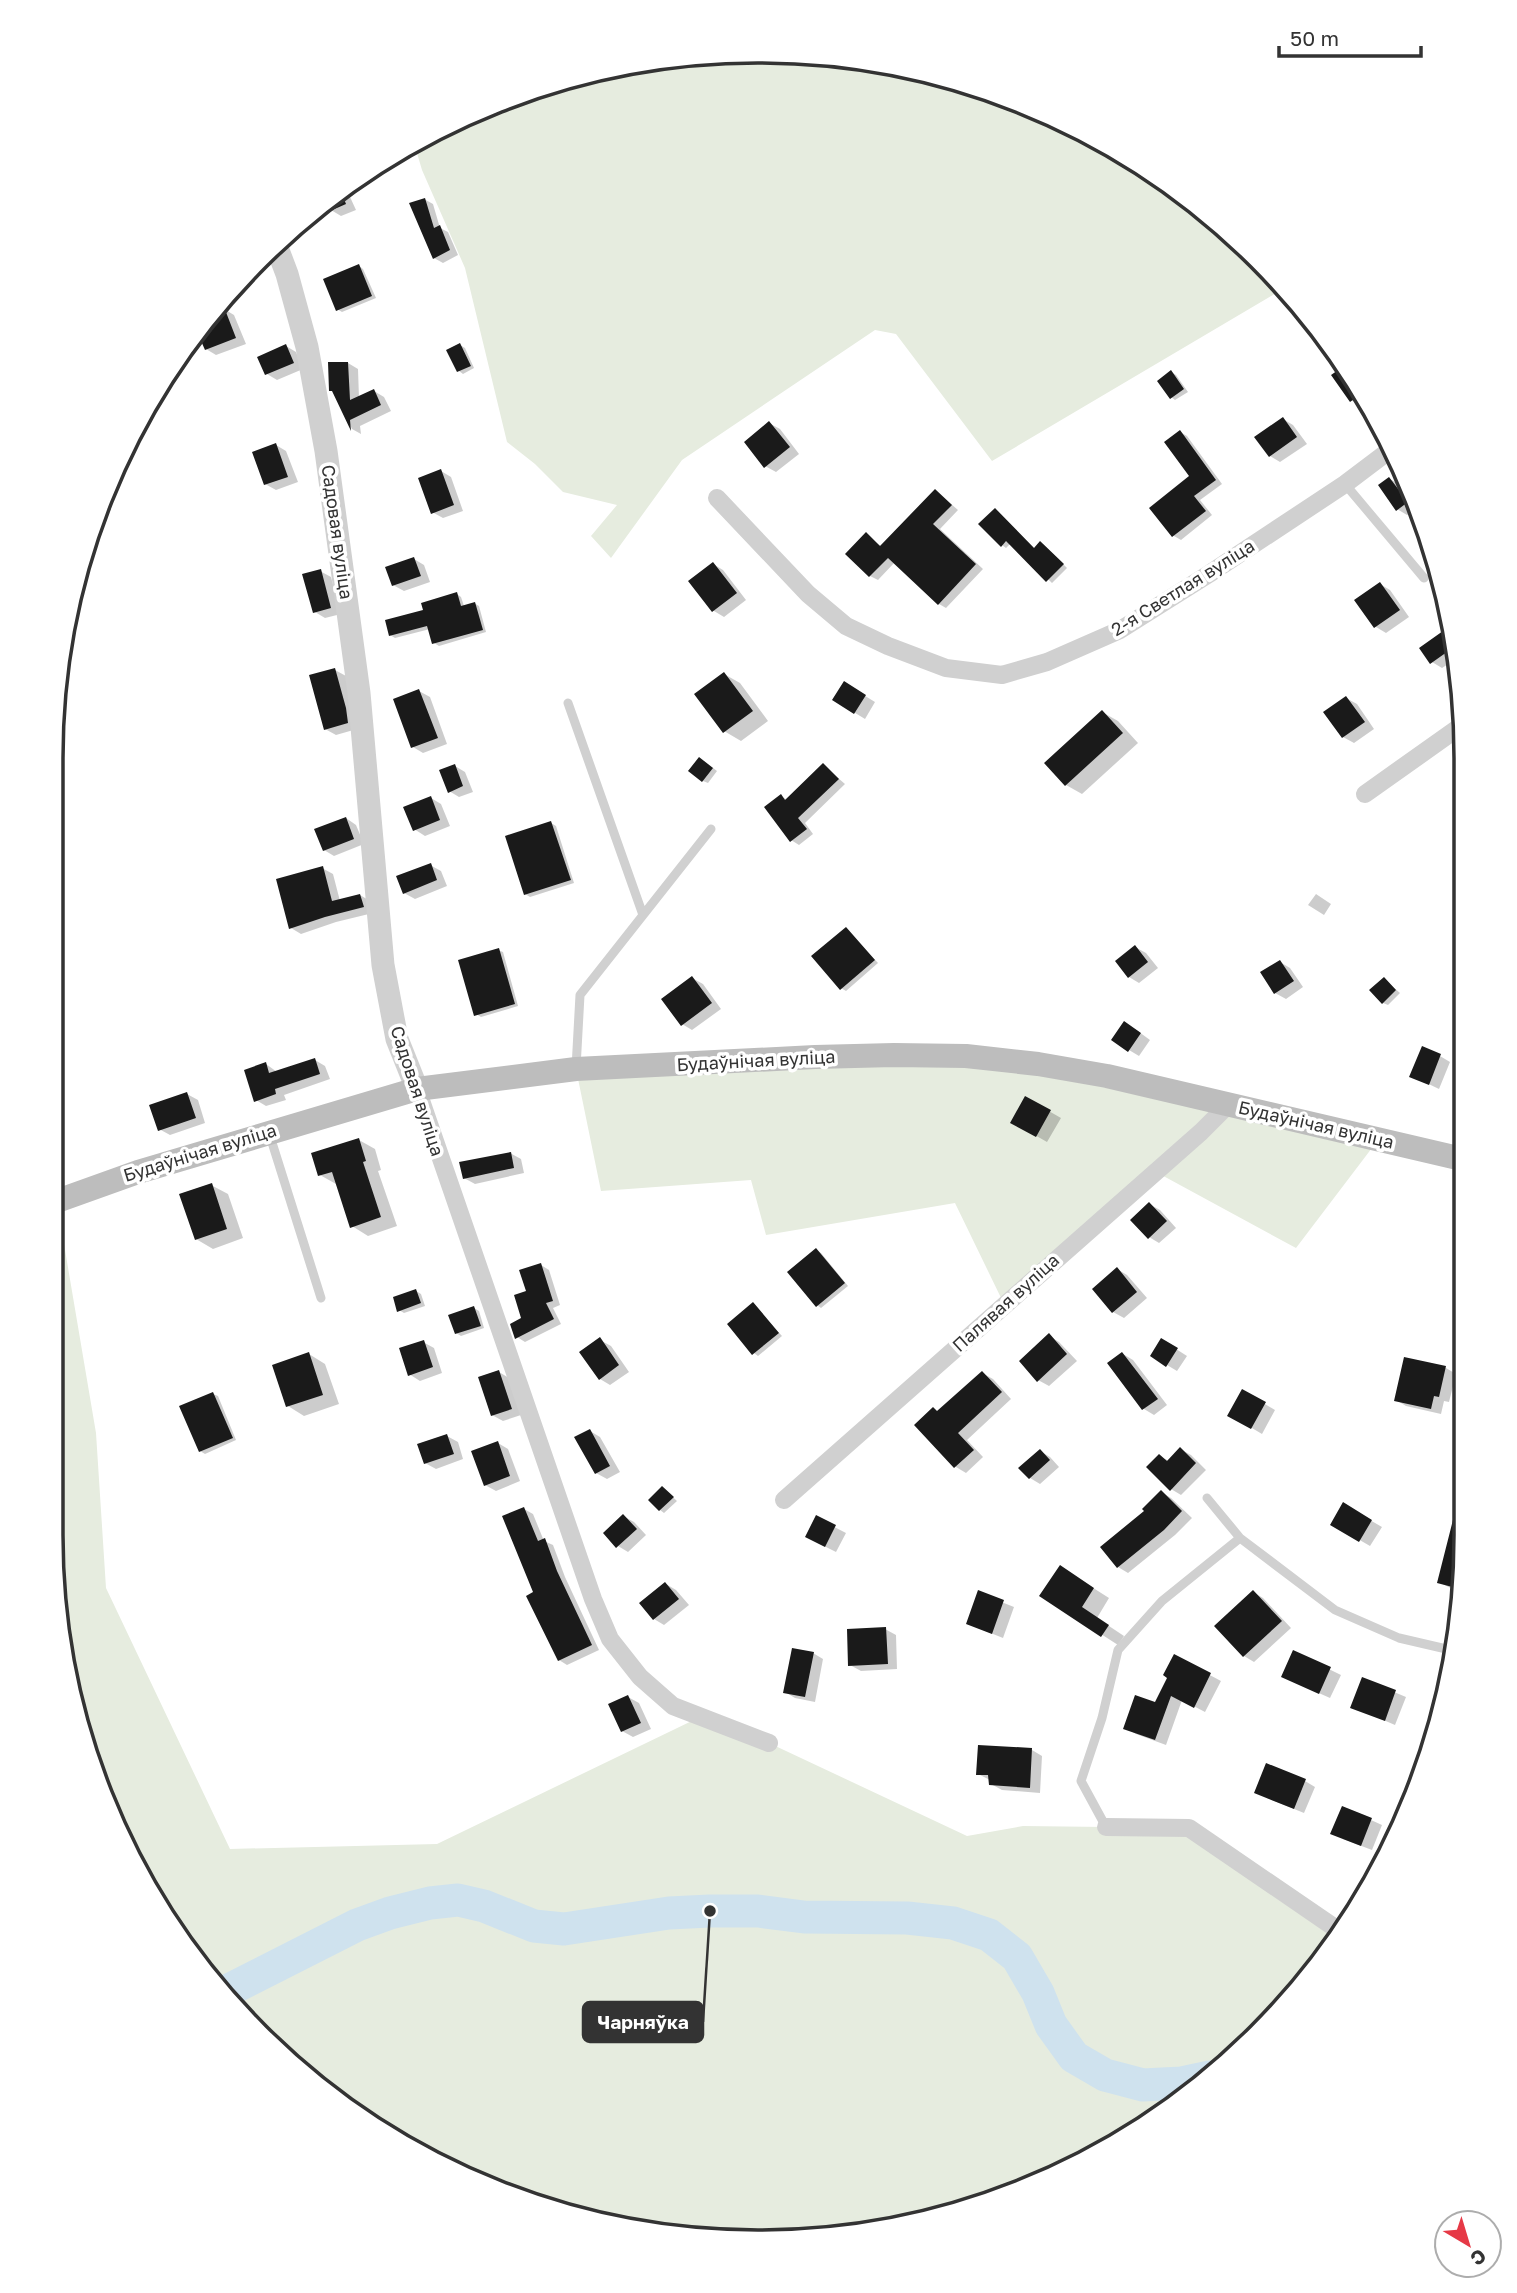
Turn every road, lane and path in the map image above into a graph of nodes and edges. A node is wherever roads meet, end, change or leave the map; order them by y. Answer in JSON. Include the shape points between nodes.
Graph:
{"nodes":[{"id":1,"x":280,"y":255,"type":"edge"},
{"id":2,"x":1384,"y":455,"type":"edge"},
{"id":3,"x":1345,"y":484,"type":"junction"},
{"id":4,"x":717,"y":498,"type":"dead end"},
{"id":5,"x":1424,"y":578,"type":"dead end"},
{"id":6,"x":568,"y":703,"type":"dead end"},
{"id":7,"x":1453,"y":731,"type":"edge"},
{"id":8,"x":1365,"y":794,"type":"dead end"},
{"id":9,"x":710,"y":829,"type":"dead end"},
{"id":10,"x":643,"y":915,"type":"junction"},
{"id":11,"x":576,"y":1069,"type":"junction"},
{"id":12,"x":417,"y":1089,"type":"junction"},
{"id":13,"x":1228,"y":1105,"type":"junction"},
{"id":14,"x":269,"y":1131,"type":"junction"},
{"id":15,"x":1454,"y":1157,"type":"edge"},
{"id":16,"x":63,"y":1199,"type":"edge"},
{"id":17,"x":321,"y":1298,"type":"dead end"},
{"id":18,"x":1207,"y":1498,"type":"dead end"},
{"id":19,"x":783,"y":1500,"type":"dead end"},
{"id":20,"x":1240,"y":1538,"type":"junction"},
{"id":21,"x":1444,"y":1649,"type":"edge"},
{"id":22,"x":769,"y":1743,"type":"dead end"},
{"id":23,"x":1106,"y":1827,"type":"joint"},
{"id":24,"x":1333,"y":1927,"type":"edge"}],
"edges":[{"from":1,"to":12,"type":"street","name":"Садовая вуліца","via":[[307,347],[326,451],[359,693],[383,965],[397,1039]]},
{"from":2,"to":3,"type":"street","name":"2-я Светлая вуліца"},
{"from":3,"to":4,"type":"street","name":"2-я Светлая вуліца","via":[[1121,629],[1047,662],[1002,675],[946,668],[846,626],[808,594]]},
{"from":3,"to":5,"type":"lane"},
{"from":6,"to":10,"type":"lane"},
{"from":7,"to":8,"type":"street"},
{"from":9,"to":10,"type":"lane"},
{"from":10,"to":11,"type":"lane","via":[[580,995]]},
{"from":11,"to":12,"type":"main road","name":"Будаўнічая вуліца"},
{"from":11,"to":13,"type":"main road","name":"Будаўнічая вуліца","via":[[815,1057],[966,1056],[1107,1076]]},
{"from":12,"to":14,"type":"main road","name":"Будаўнічая вуліца"},
{"from":12,"to":22,"type":"street","name":"Садовая вуліца","via":[[610,1639],[640,1677],[674,1706]]},
{"from":13,"to":15,"type":"main road","name":"Будаўнічая вуліца"},
{"from":13,"to":19,"type":"street","name":"Палявая вуліца"},
{"from":14,"to":16,"type":"main road","name":"Будаўнічая вуліца"},
{"from":14,"to":17,"type":"lane"},
{"from":18,"to":20,"type":"lane"},
{"from":20,"to":21,"type":"lane","via":[[1335,1610],[1399,1638]]},
{"from":20,"to":23,"type":"lane","via":[[1162,1601],[1118,1650],[1081,1781]]},
{"from":23,"to":24,"type":"street","via":[[1189,1828]]}]}
